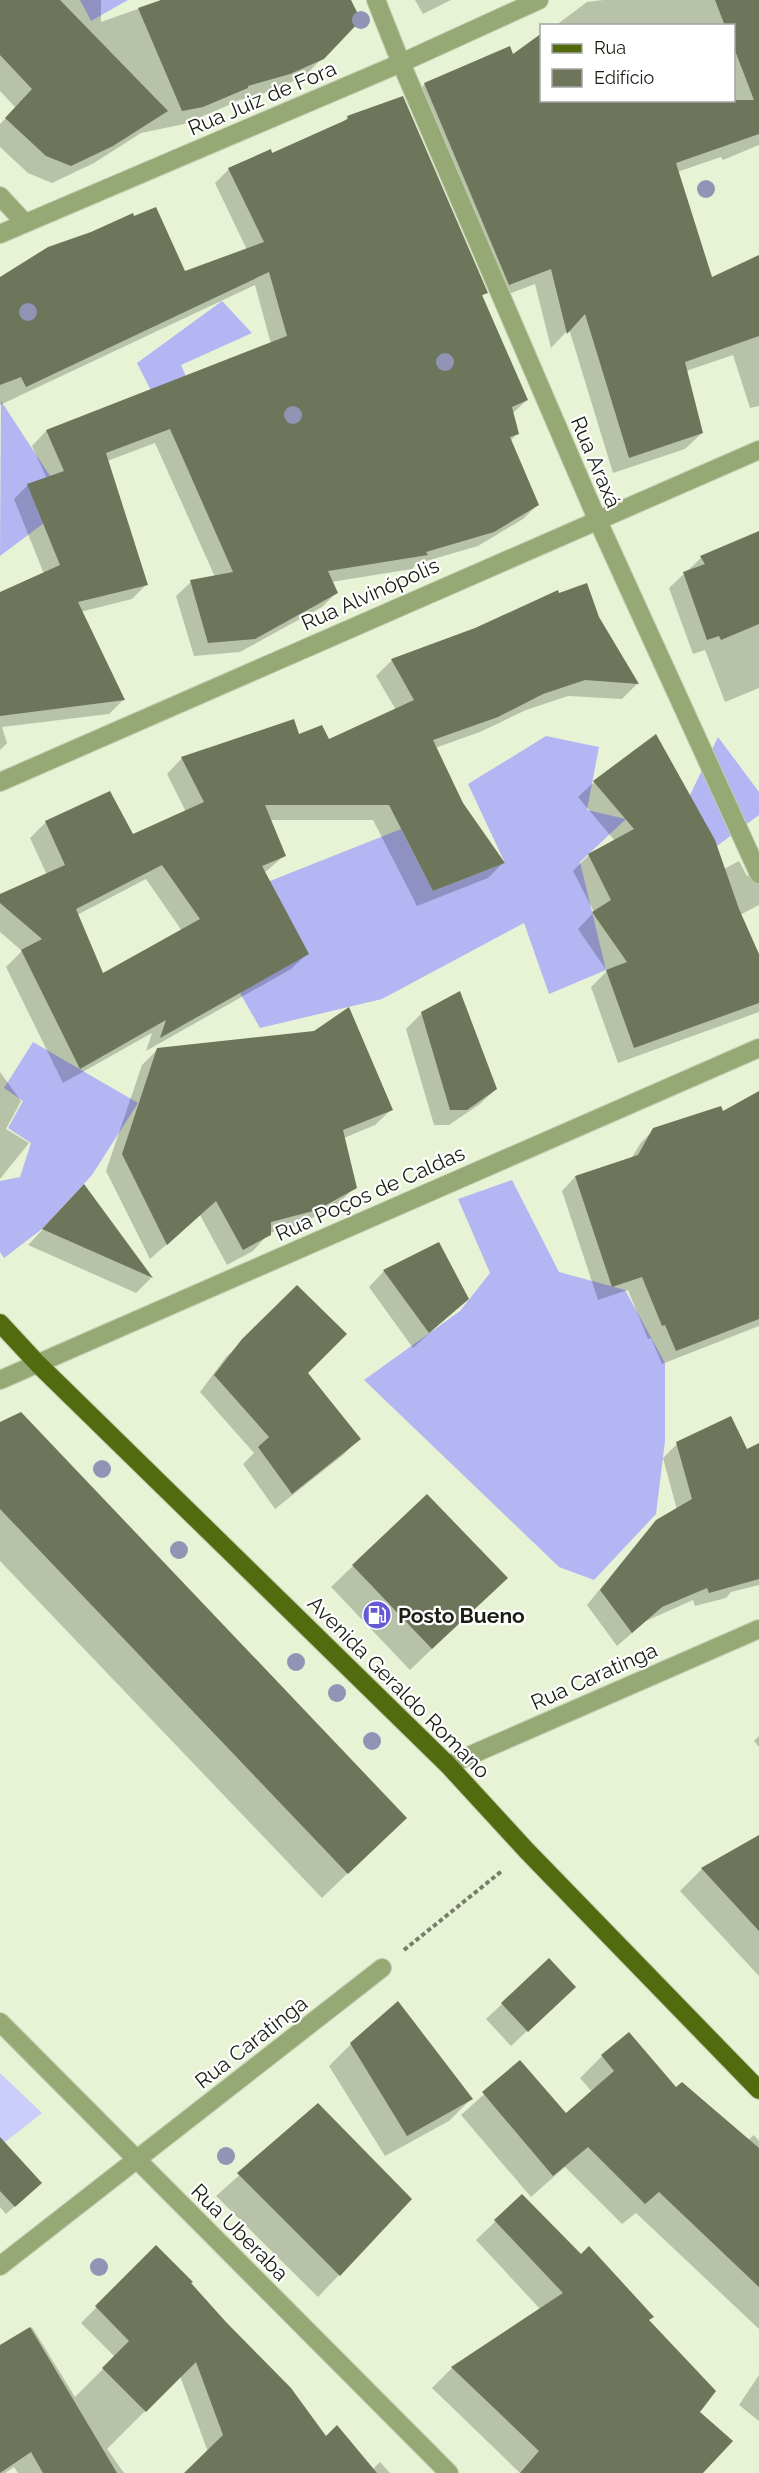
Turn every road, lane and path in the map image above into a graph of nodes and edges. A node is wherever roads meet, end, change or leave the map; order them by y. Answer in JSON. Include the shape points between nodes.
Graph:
{"nodes":[{"id":1,"x":376,"y":0,"type":"edge"},
{"id":2,"x":539,"y":0,"type":"edge"},
{"id":3,"x":401,"y":63,"type":"junction"},
{"id":4,"x":0,"y":196,"type":"edge"},
{"id":5,"x":25,"y":223,"type":"junction"},
{"id":6,"x":0,"y":234,"type":"edge"},
{"id":7,"x":759,"y":450,"type":"edge"},
{"id":8,"x":597,"y":519,"type":"junction"},
{"id":9,"x":0,"y":782,"type":"edge"},
{"id":10,"x":759,"y":874,"type":"edge"},
{"id":11,"x":759,"y":1048,"type":"edge"},
{"id":12,"x":0,"y":1323,"type":"edge"},
{"id":13,"x":38,"y":1364,"type":"junction"},
{"id":14,"x":0,"y":1380,"type":"edge"},
{"id":15,"x":759,"y":1629,"type":"edge"},
{"id":16,"x":448,"y":1765,"type":"junction"},
{"id":17,"x":527,"y":1851,"type":"junction"},
{"id":18,"x":382,"y":1968,"type":"joint"},
{"id":19,"x":0,"y":2022,"type":"edge"},
{"id":20,"x":759,"y":2090,"type":"edge"},
{"id":21,"x":136,"y":2161,"type":"junction"},
{"id":22,"x":0,"y":2266,"type":"edge"},
{"id":23,"x":449,"y":2473,"type":"edge"}],
"edges":[{"from":1,"to":3,"type":"street","name":"Rua Araxá"},
{"from":2,"to":3,"type":"street","name":"Rua Juiz de Fora"},
{"from":3,"to":5,"type":"street","name":"Rua Juiz de Fora"},
{"from":3,"to":8,"type":"street","name":"Rua Araxá"},
{"from":4,"to":5,"type":"street"},
{"from":5,"to":6,"type":"street","name":"Rua Juiz de Fora"},
{"from":7,"to":8,"type":"street","name":"Rua Alvinópolis"},
{"from":8,"to":9,"type":"street","name":"Rua Alvinópolis"},
{"from":8,"to":10,"type":"street","name":"Rua Araxá"},
{"from":11,"to":13,"type":"street","name":"Rua Poços de Caldas"},
{"from":12,"to":13,"type":"main road","name":"Avenida Geraldo Romano"},
{"from":13,"to":14,"type":"street","name":"Rua Poços de Caldas"},
{"from":13,"to":16,"type":"main road","name":"Avenida Geraldo Romano"},
{"from":15,"to":16,"type":"street","name":"Rua Caratinga"},
{"from":16,"to":17,"type":"main road","name":"Avenida Geraldo Romano"},
{"from":17,"to":18,"type":"path"},
{"from":17,"to":20,"type":"main road","name":"Avenida Geraldo Romano"},
{"from":18,"to":21,"type":"street","name":"Rua Caratinga"},
{"from":19,"to":21,"type":"street","name":"Rua Uberaba"},
{"from":21,"to":22,"type":"street","name":"Rua Caratinga"},
{"from":21,"to":23,"type":"street","name":"Rua Uberaba"}]}
